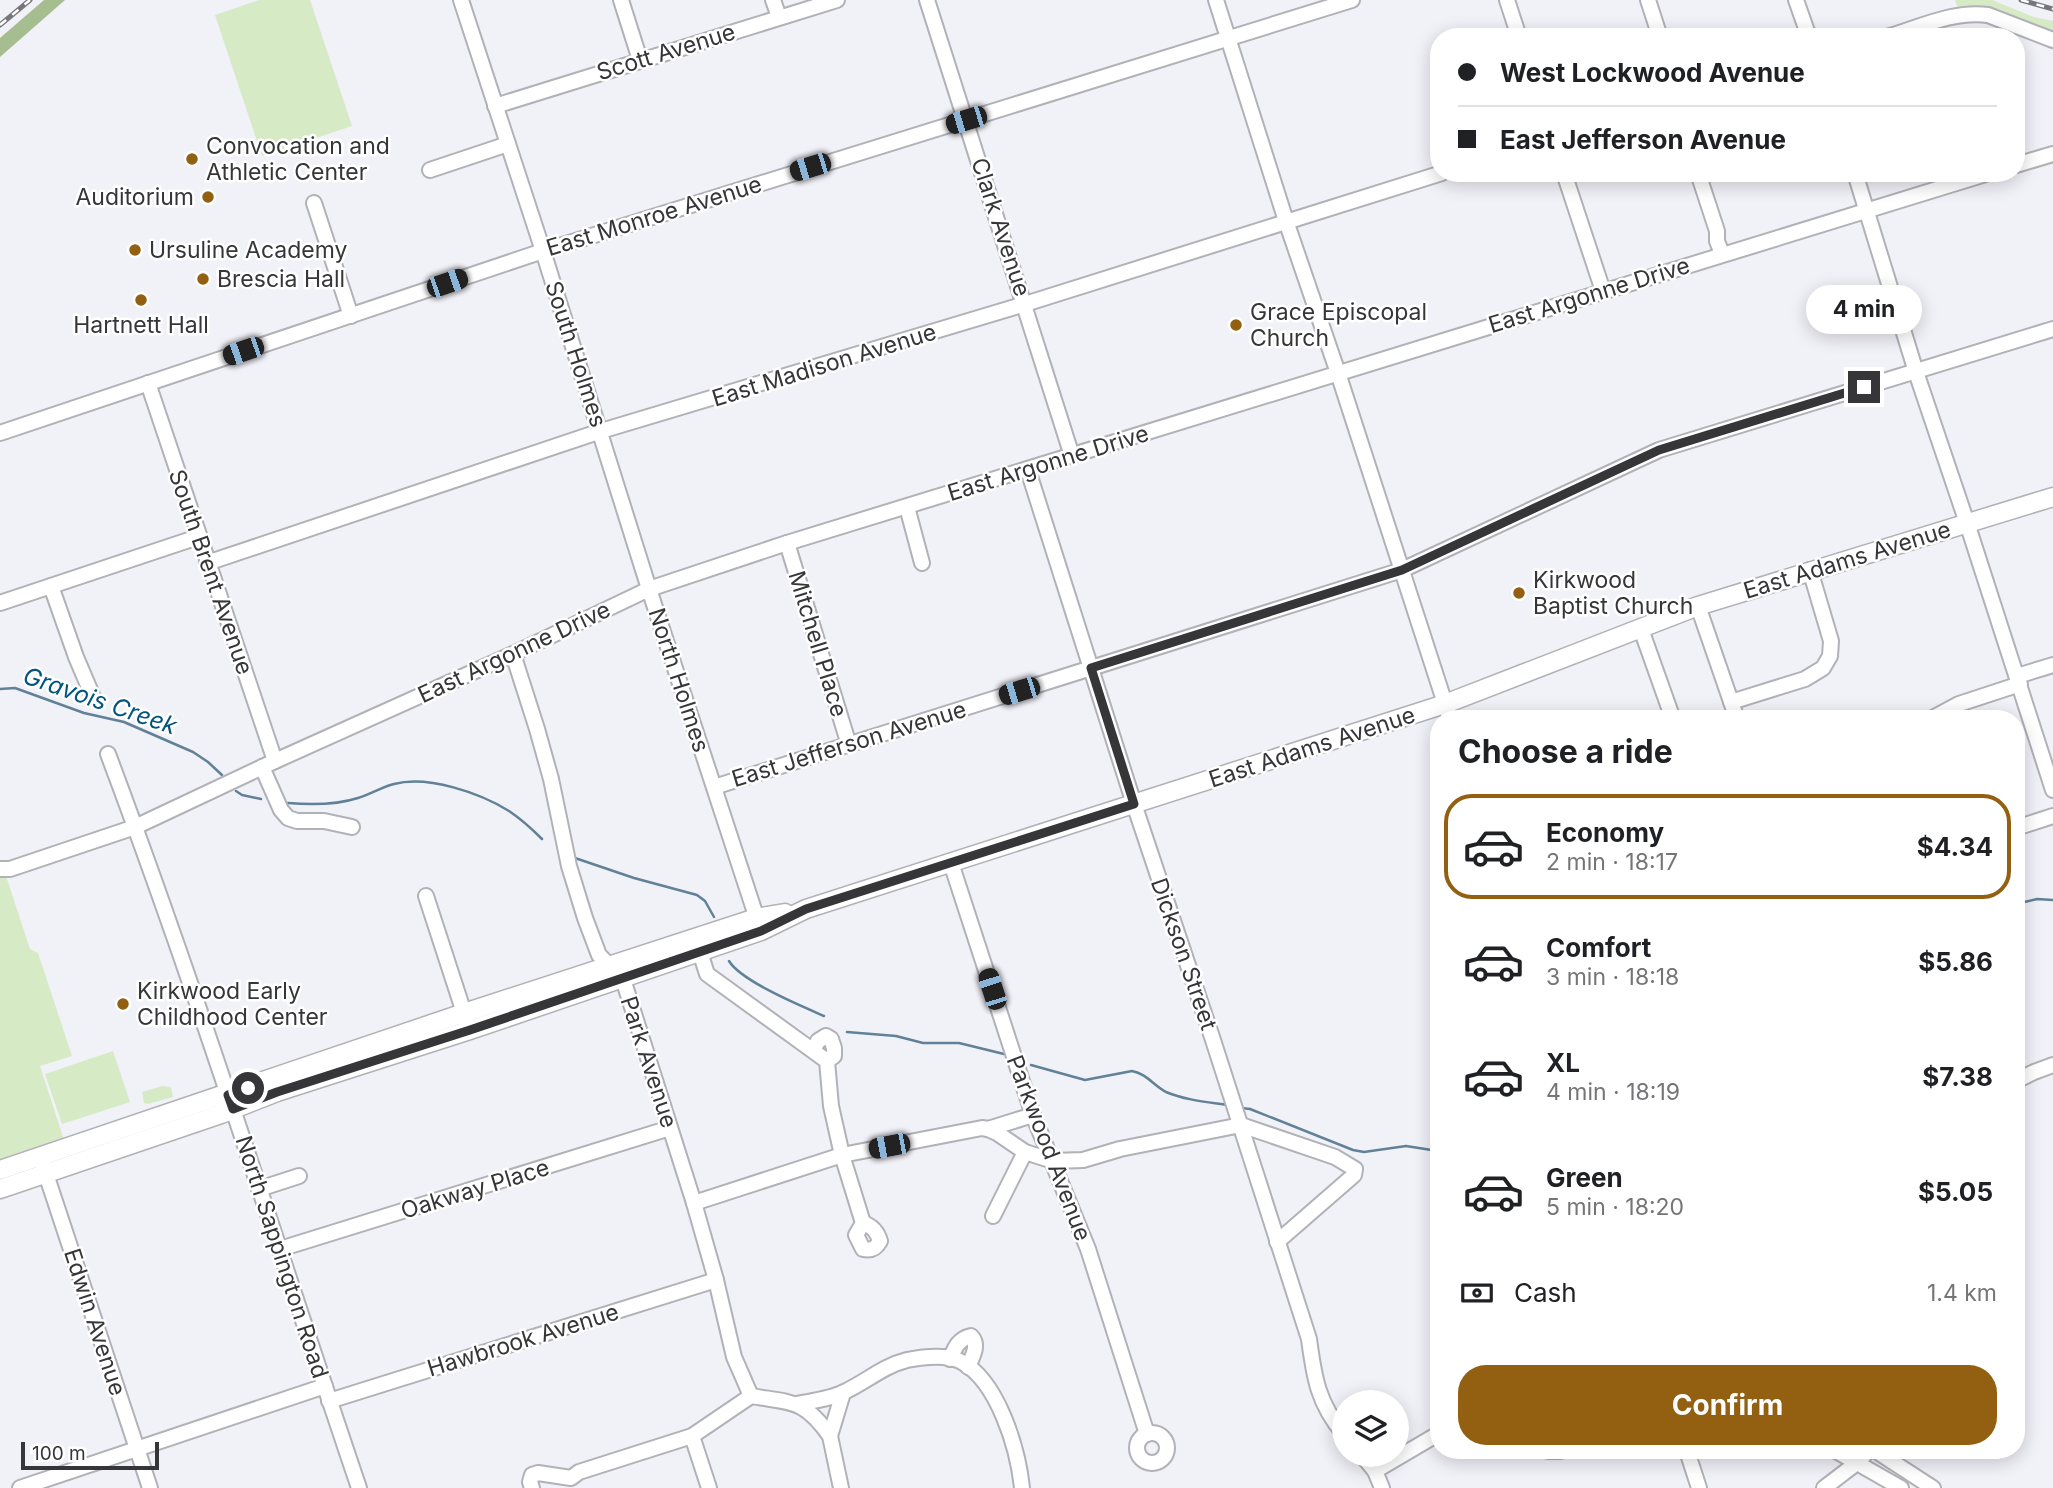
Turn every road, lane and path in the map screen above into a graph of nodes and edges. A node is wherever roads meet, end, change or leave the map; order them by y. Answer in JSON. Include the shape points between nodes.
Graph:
{"nodes":[{"id":1,"x":461,"y":0,"type":"edge"},
{"id":2,"x":621,"y":0,"type":"edge"},
{"id":3,"x":773,"y":0,"type":"edge"},
{"id":4,"x":837,"y":0,"type":"edge"},
{"id":5,"x":927,"y":0,"type":"edge"},
{"id":6,"x":1216,"y":0,"type":"edge"},
{"id":7,"x":1352,"y":0,"type":"edge"},
{"id":8,"x":1507,"y":0,"type":"edge"},
{"id":9,"x":1648,"y":0,"type":"edge"},
{"id":10,"x":1796,"y":0,"type":"edge"},
{"id":11,"x":779,"y":17,"type":"junction"},
{"id":12,"x":1516,"y":28,"type":"edge"},
{"id":13,"x":1657,"y":28,"type":"edge"},
{"id":14,"x":1806,"y":28,"type":"edge"},
{"id":15,"x":1917,"y":28,"type":"edge"},
{"id":16,"x":2022,"y":28,"type":"edge"},
{"id":17,"x":2025,"y":29,"type":"edge"},
{"id":18,"x":1230,"y":39,"type":"junction"},
{"id":19,"x":2053,"y":40,"type":"edge"},
{"id":20,"x":640,"y":60,"type":"junction"},
{"id":21,"x":495,"y":106,"type":"junction"},
{"id":22,"x":966,"y":120,"type":"junction"},
{"id":23,"x":508,"y":144,"type":"junction"},
{"id":24,"x":2053,"y":154,"type":"edge"},
{"id":25,"x":2025,"y":162,"type":"edge"},
{"id":26,"x":430,"y":170,"type":"dead end"},
{"id":27,"x":1430,"y":176,"type":"edge"},
{"id":28,"x":1567,"y":182,"type":"edge"},
{"id":29,"x":1692,"y":182,"type":"edge"},
{"id":30,"x":1701,"y":182,"type":"edge"},
{"id":31,"x":1858,"y":182,"type":"edge"},
{"id":32,"x":1958,"y":182,"type":"edge"},
{"id":33,"x":314,"y":203,"type":"dead end"},
{"id":34,"x":1867,"y":209,"type":"junction"},
{"id":35,"x":1286,"y":221,"type":"junction"},
{"id":36,"x":1719,"y":248,"type":"junction"},
{"id":37,"x":543,"y":251,"type":"junction"},
{"id":38,"x":1603,"y":291,"type":"junction"},
{"id":39,"x":1025,"y":304,"type":"junction"},
{"id":40,"x":351,"y":316,"type":"junction"},
{"id":41,"x":2053,"y":329,"type":"edge"},
{"id":42,"x":1916,"y":372,"type":"junction"},
{"id":43,"x":1338,"y":373,"type":"junction"},
{"id":44,"x":148,"y":383,"type":"junction"},
{"id":45,"x":601,"y":431,"type":"junction"},
{"id":46,"x":0,"y":433,"type":"edge"},
{"id":47,"x":1072,"y":456,"type":"junction"},
{"id":48,"x":1028,"y":470,"type":"junction"},
{"id":49,"x":2053,"y":497,"type":"edge"},
{"id":50,"x":906,"y":507,"type":"junction"},
{"id":51,"x":1967,"y":523,"type":"junction"},
{"id":52,"x":198,"y":537,"type":"junction"},
{"id":53,"x":787,"y":543,"type":"junction"},
{"id":54,"x":207,"y":563,"type":"junction"},
{"id":55,"x":922,"y":563,"type":"dead end"},
{"id":56,"x":1402,"y":570,"type":"junction"},
{"id":57,"x":1810,"y":570,"type":"junction"},
{"id":58,"x":51,"y":586,"type":"junction"},
{"id":59,"x":649,"y":589,"type":"junction"},
{"id":60,"x":0,"y":603,"type":"edge"},
{"id":61,"x":1698,"y":606,"type":"junction"},
{"id":62,"x":1641,"y":629,"type":"junction"},
{"id":63,"x":513,"y":654,"type":"junction"},
{"id":64,"x":2053,"y":665,"type":"edge"},
{"id":65,"x":1091,"y":668,"type":"junction"},
{"id":66,"x":2018,"y":680,"type":"junction"},
{"id":67,"x":93,"y":697,"type":"dead end"},
{"id":68,"x":1731,"y":702,"type":"junction"},
{"id":69,"x":1447,"y":710,"type":"edge"},
{"id":70,"x":1449,"y":710,"type":"edge"},
{"id":71,"x":1670,"y":710,"type":"edge"},
{"id":72,"x":1734,"y":710,"type":"edge"},
{"id":73,"x":1948,"y":710,"type":"edge"},
{"id":74,"x":1430,"y":716,"type":"edge"},
{"id":75,"x":849,"y":745,"type":"junction"},
{"id":76,"x":108,"y":754,"type":"dead end"},
{"id":77,"x":269,"y":764,"type":"junction"},
{"id":78,"x":714,"y":787,"type":"junction"},
{"id":79,"x":2053,"y":790,"type":"edge"},
{"id":80,"x":1134,"y":804,"type":"junction"},
{"id":81,"x":2053,"y":816,"type":"edge"},
{"id":82,"x":2025,"y":825,"type":"edge"},
{"id":83,"x":135,"y":827,"type":"junction"},
{"id":84,"x":352,"y":827,"type":"dead end"},
{"id":85,"x":951,"y":863,"type":"junction"},
{"id":86,"x":0,"y":869,"type":"edge"},
{"id":87,"x":426,"y":896,"type":"dead end"},
{"id":88,"x":759,"y":924,"type":"junction"},
{"id":89,"x":700,"y":952,"type":"junction"},
{"id":90,"x":609,"y":965,"type":"junction"},
{"id":91,"x":622,"y":979,"type":"junction"},
{"id":92,"x":467,"y":1022,"type":"junction"},
{"id":93,"x":813,"y":1050,"type":"junction"},
{"id":94,"x":827,"y":1061,"type":"junction"},
{"id":95,"x":2051,"y":1063,"type":"edge"},
{"id":96,"x":2025,"y":1077,"type":"edge"},
{"id":97,"x":230,"y":1102,"type":"junction"},
{"id":98,"x":1237,"y":1114,"type":"junction"},
{"id":99,"x":1033,"y":1115,"type":"junction"},
{"id":100,"x":670,"y":1128,"type":"junction"},
{"id":101,"x":988,"y":1129,"type":"junction"},
{"id":102,"x":1025,"y":1153,"type":"junction"},
{"id":103,"x":842,"y":1155,"type":"junction"},
{"id":104,"x":1053,"y":1161,"type":"junction"},
{"id":105,"x":43,"y":1165,"type":"junction"},
{"id":106,"x":0,"y":1170,"type":"edge"},
{"id":107,"x":299,"y":1176,"type":"dead end"},
{"id":108,"x":0,"y":1189,"type":"edge"},
{"id":109,"x":259,"y":1189,"type":"junction"},
{"id":110,"x":694,"y":1203,"type":"junction"},
{"id":111,"x":993,"y":1216,"type":"dead end"},
{"id":112,"x":863,"y":1223,"type":"dead end"},
{"id":113,"x":1277,"y":1242,"type":"junction"},
{"id":114,"x":280,"y":1249,"type":"junction"},
{"id":115,"x":716,"y":1280,"type":"junction"},
{"id":116,"x":950,"y":1359,"type":"junction"},
{"id":117,"x":968,"y":1367,"type":"junction"},
{"id":118,"x":327,"y":1393,"type":"junction"},
{"id":119,"x":843,"y":1393,"type":"junction"},
{"id":120,"x":751,"y":1396,"type":"junction"},
{"id":121,"x":797,"y":1404,"type":"junction"},
{"id":122,"x":1332,"y":1420,"type":"edge"},
{"id":123,"x":1147,"y":1434,"type":"dead end"},
{"id":124,"x":692,"y":1436,"type":"junction"},
{"id":125,"x":830,"y":1436,"type":"junction"},
{"id":126,"x":1430,"y":1439,"type":"edge"},
{"id":127,"x":137,"y":1449,"type":"junction"},
{"id":128,"x":1689,"y":1459,"type":"edge"},
{"id":129,"x":1852,"y":1459,"type":"edge"},
{"id":130,"x":1861,"y":1459,"type":"edge"},
{"id":131,"x":1888,"y":1459,"type":"edge"},
{"id":132,"x":1858,"y":1462,"type":"junction"},
{"id":133,"x":1372,"y":1467,"type":"edge"},
{"id":134,"x":1375,"y":1471,"type":"junction"},
{"id":135,"x":572,"y":1483,"type":"edge"},
{"id":136,"x":20,"y":1488,"type":"edge"},
{"id":137,"x":150,"y":1488,"type":"edge"},
{"id":138,"x":359,"y":1488,"type":"edge"},
{"id":139,"x":532,"y":1488,"type":"edge"},
{"id":140,"x":709,"y":1488,"type":"edge"},
{"id":141,"x":841,"y":1488,"type":"edge"},
{"id":142,"x":1022,"y":1488,"type":"edge"},
{"id":143,"x":1382,"y":1488,"type":"edge"},
{"id":144,"x":1699,"y":1488,"type":"edge"},
{"id":145,"x":1824,"y":1488,"type":"edge"},
{"id":146,"x":1901,"y":1488,"type":"edge"},
{"id":147,"x":1933,"y":1488,"type":"edge"}],
"edges":[{"from":1,"to":21,"type":"street","name":"South Holmes"},
{"from":2,"to":20,"type":"street"},
{"from":3,"to":11,"type":"street"},
{"from":4,"to":11,"type":"street","name":"Scott Avenue"},
{"from":5,"to":22,"type":"street","name":"Clark Avenue"},
{"from":6,"to":18,"type":"street"},
{"from":7,"to":18,"type":"street","name":"East Monroe Avenue"},
{"from":8,"to":12,"type":"street"},
{"from":9,"to":13,"type":"street"},
{"from":10,"to":14,"type":"street"},
{"from":11,"to":20,"type":"street","name":"Scott Avenue"},
{"from":15,"to":16,"type":"street","via":[[1977,14]]},
{"from":17,"to":19,"type":"street"},
{"from":18,"to":22,"type":"street","name":"East Monroe Avenue"},
{"from":18,"to":35,"type":"street"},
{"from":20,"to":21,"type":"street","name":"Scott Avenue"},
{"from":21,"to":23,"type":"street","name":"South Holmes"},
{"from":22,"to":37,"type":"street","name":"East Monroe Avenue"},
{"from":22,"to":39,"type":"street","name":"Clark Avenue"},
{"from":23,"to":26,"type":"street"},
{"from":23,"to":37,"type":"street","name":"South Holmes"},
{"from":24,"to":25,"type":"street"},
{"from":27,"to":35,"type":"street","name":"East Madison Avenue"},
{"from":28,"to":38,"type":"street"},
{"from":29,"to":36,"type":"street","via":[[1709,236]]},
{"from":30,"to":36,"type":"street"},
{"from":31,"to":34,"type":"street"},
{"from":32,"to":34,"type":"street","name":"East Argonne Drive"},
{"from":33,"to":40,"type":"street"},
{"from":34,"to":36,"type":"street","name":"East Argonne Drive"},
{"from":34,"to":42,"type":"street"},
{"from":35,"to":39,"type":"street","name":"East Madison Avenue"},
{"from":35,"to":43,"type":"street"},
{"from":36,"to":38,"type":"street","name":"East Argonne Drive"},
{"from":37,"to":40,"type":"street","name":"East Monroe Avenue"},
{"from":37,"to":45,"type":"street","name":"South Holmes"},
{"from":38,"to":43,"type":"street","name":"East Argonne Drive"},
{"from":39,"to":45,"type":"street","name":"East Madison Avenue"},
{"from":39,"to":47,"type":"street","name":"Clark Avenue"},
{"from":40,"to":44,"type":"street","name":"East Monroe Avenue"},
{"from":41,"to":42,"type":"street","name":"East Jefferson Avenue"},
{"from":42,"to":51,"type":"street"},
{"from":42,"to":56,"type":"street","name":"East Jefferson Avenue","via":[[1659,450]]},
{"from":43,"to":47,"type":"street","name":"East Argonne Drive"},
{"from":43,"to":56,"type":"street"},
{"from":44,"to":46,"type":"street","name":"East Monroe Avenue"},
{"from":44,"to":52,"type":"street","name":"South Brent Avenue"},
{"from":45,"to":54,"type":"street","name":"East Madison Avenue"},
{"from":45,"to":59,"type":"street","name":"South Holmes"},
{"from":47,"to":48,"type":"street","name":"East Argonne Drive"},
{"from":48,"to":50,"type":"street","name":"East Argonne Drive"},
{"from":48,"to":65,"type":"street","name":"Dickson Street"},
{"from":49,"to":51,"type":"main road","name":"East Adams Avenue"},
{"from":50,"to":53,"type":"street","name":"East Argonne Drive"},
{"from":50,"to":55,"type":"street"},
{"from":51,"to":57,"type":"main road","name":"East Adams Avenue"},
{"from":51,"to":66,"type":"street"},
{"from":52,"to":54,"type":"street","name":"South Brent Avenue"},
{"from":52,"to":58,"type":"street"},
{"from":53,"to":59,"type":"street","name":"East Argonne Drive"},
{"from":53,"to":75,"type":"street","name":"Mitchell Place"},
{"from":54,"to":77,"type":"street","name":"South Brent Avenue"},
{"from":56,"to":65,"type":"street","name":"East Jefferson Avenue"},
{"from":56,"to":69,"type":"street"},
{"from":57,"to":61,"type":"main road","name":"East Adams Avenue"},
{"from":57,"to":68,"type":"street","via":[[1831,641],[1830,656],[1805,679]]},
{"from":58,"to":60,"type":"street"},
{"from":58,"to":67,"type":"street"},
{"from":59,"to":63,"type":"street","name":"East Argonne Drive"},
{"from":59,"to":78,"type":"street","name":"North Holmes"},
{"from":61,"to":62,"type":"main road","name":"East Adams Avenue"},
{"from":61,"to":68,"type":"street"},
{"from":62,"to":70,"type":"main road","name":"East Adams Avenue"},
{"from":62,"to":71,"type":"street"},
{"from":63,"to":77,"type":"street","name":"East Argonne Drive"},
{"from":63,"to":90,"type":"street","name":"Park Avenue","via":[[551,779],[585,918],[599,955]]},
{"from":64,"to":66,"type":"street"},
{"from":65,"to":75,"type":"street","name":"East Jefferson Avenue"},
{"from":65,"to":80,"type":"street","name":"Dickson Street"},
{"from":66,"to":73,"type":"street"},
{"from":66,"to":79,"type":"street"},
{"from":68,"to":72,"type":"street"},
{"from":74,"to":80,"type":"main road","name":"East Adams Avenue"},
{"from":75,"to":78,"type":"street","name":"East Jefferson Avenue"},
{"from":76,"to":83,"type":"street","name":"North Sappington Road"},
{"from":77,"to":83,"type":"street","name":"East Argonne Drive"},
{"from":77,"to":84,"type":"street","name":"South Brent Avenue","via":[[281,810],[288,818]]},
{"from":78,"to":88,"type":"street","name":"North Holmes"},
{"from":80,"to":85,"type":"main road","name":"East Adams Avenue"},
{"from":80,"to":98,"type":"street","name":"Dickson Street"},
{"from":81,"to":82,"type":"street"},
{"from":83,"to":86,"type":"street","name":"East Argonne Drive"},
{"from":83,"to":97,"type":"street","name":"North Sappington Road"},
{"from":85,"to":88,"type":"main road","name":"East Adams Avenue"},
{"from":85,"to":99,"type":"street","name":"Parkwood Avenue"},
{"from":87,"to":92,"type":"street"},
{"from":88,"to":89,"type":"main road"},
{"from":88,"to":90,"type":"main road"},
{"from":89,"to":91,"type":"main road"},
{"from":89,"to":93,"type":"street","via":[[707,974]]},
{"from":90,"to":91,"type":"street","name":"Park Avenue"},
{"from":90,"to":92,"type":"main road"},
{"from":91,"to":92,"type":"main road"},
{"from":91,"to":100,"type":"street","name":"Park Avenue"},
{"from":92,"to":97,"type":"main road","via":[[277,1092]]},
{"from":93,"to":94,"type":"street"},
{"from":93,"to":94,"type":"street","via":[[818,1041],[831,1039],[834,1056]]},
{"from":94,"to":103,"type":"street"},
{"from":95,"to":96,"type":"street"},
{"from":97,"to":105,"type":"main road"},
{"from":97,"to":109,"type":"street","name":"North Sappington Road"},
{"from":98,"to":104,"type":"street","via":[[1083,1160]]},
{"from":98,"to":113,"type":"street","name":"Dickson Street"},
{"from":98,"to":113,"type":"street","via":[[1354,1169],[1346,1183]]},
{"from":99,"to":101,"type":"street"},
{"from":99,"to":104,"type":"street","name":"Parkwood Avenue"},
{"from":100,"to":110,"type":"street","name":"Park Avenue"},
{"from":100,"to":114,"type":"street","name":"Oakway Place"},
{"from":101,"to":102,"type":"street"},
{"from":101,"to":103,"type":"street"},
{"from":102,"to":104,"type":"street"},
{"from":102,"to":111,"type":"street"},
{"from":103,"to":110,"type":"street"},
{"from":103,"to":112,"type":"street"},
{"from":104,"to":123,"type":"street","name":"Parkwood Avenue","via":[[1088,1249]]},
{"from":105,"to":106,"type":"main road"},
{"from":105,"to":108,"type":"main road"},
{"from":105,"to":127,"type":"street","name":"Edwin Avenue"},
{"from":107,"to":109,"type":"street"},
{"from":109,"to":114,"type":"street","name":"North Sappington Road"},
{"from":110,"to":115,"type":"street","name":"Park Avenue"},
{"from":113,"to":122,"type":"street","name":"Dickson Street","via":[[1309,1339],[1321,1401]]},
{"from":114,"to":118,"type":"street","name":"North Sappington Road"},
{"from":115,"to":118,"type":"street","name":"Hawbrook Avenue"},
{"from":115,"to":120,"type":"street","name":"Park Avenue","via":[[734,1357]]},
{"from":116,"to":117,"type":"street"},
{"from":116,"to":117,"type":"street","via":[[957,1343],[971,1336],[975,1347]]},
{"from":116,"to":119,"type":"street","via":[[906,1360]]},
{"from":117,"to":142,"type":"street","via":[[999,1405]]},
{"from":118,"to":127,"type":"street","name":"Hawbrook Avenue"},
{"from":118,"to":138,"type":"street","name":"North Sappington Road"},
{"from":119,"to":121,"type":"street"},
{"from":119,"to":125,"type":"street"},
{"from":120,"to":121,"type":"street"},
{"from":120,"to":124,"type":"street"},
{"from":121,"to":125,"type":"street","via":[[821,1422]]},
{"from":124,"to":135,"type":"street","via":[[579,1472]]},
{"from":124,"to":140,"type":"street"},
{"from":125,"to":141,"type":"street"},
{"from":126,"to":134,"type":"street"},
{"from":127,"to":136,"type":"street","name":"Hawbrook Avenue"},
{"from":127,"to":137,"type":"street","name":"Edwin Avenue"},
{"from":128,"to":144,"type":"street"},
{"from":129,"to":132,"type":"street"},
{"from":130,"to":132,"type":"street"},
{"from":131,"to":147,"type":"street"},
{"from":132,"to":145,"type":"street"},
{"from":132,"to":146,"type":"street"},
{"from":133,"to":134,"type":"street"},
{"from":134,"to":143,"type":"street"},
{"from":135,"to":139,"type":"street","via":[[538,1473],[532,1475]]}]}
